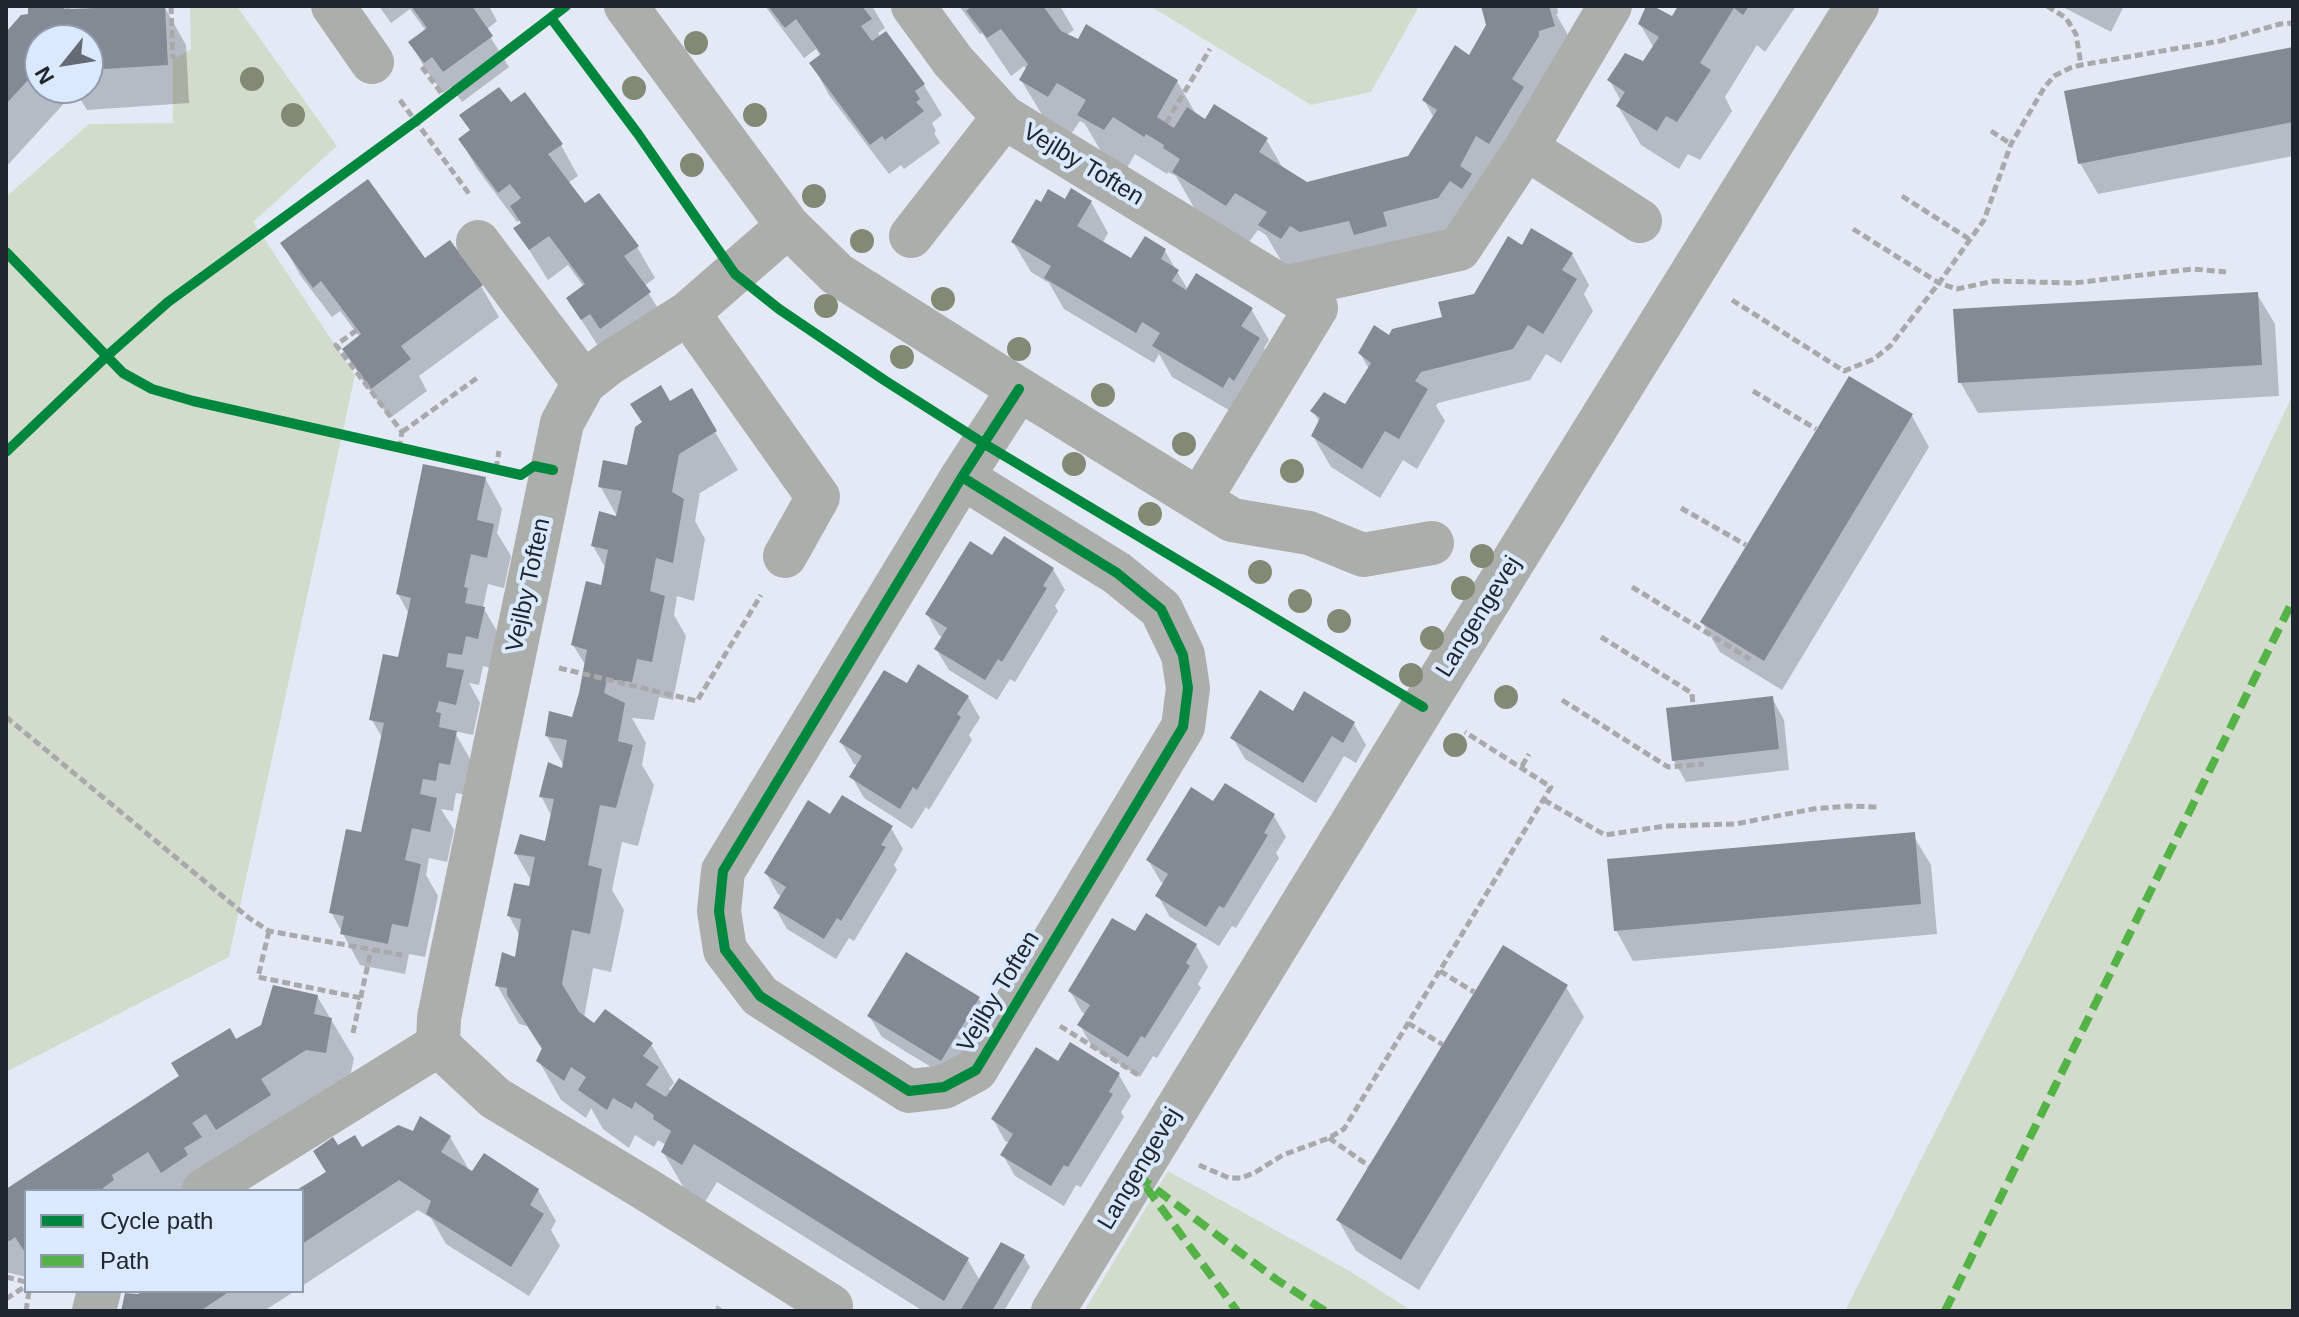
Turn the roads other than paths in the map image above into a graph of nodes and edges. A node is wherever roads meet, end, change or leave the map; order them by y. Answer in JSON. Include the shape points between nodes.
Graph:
{"nodes":[{"id":1,"x":333,"y":6,"type":"edge"},
{"id":2,"x":626,"y":6,"type":"edge"},
{"id":3,"x":913,"y":6,"type":"edge"},
{"id":4,"x":1610,"y":6,"type":"edge"},
{"id":5,"x":1857,"y":6,"type":"edge"},
{"id":6,"x":372,"y":62,"type":"road end"},
{"id":7,"x":1004,"y":117,"type":"junction"},
{"id":8,"x":1526,"y":148,"type":"junction"},
{"id":9,"x":1640,"y":221,"type":"dead end"},
{"id":10,"x":788,"y":226,"type":"junction"},
{"id":11,"x":911,"y":236,"type":"dead end"},
{"id":12,"x":478,"y":242,"type":"road end"},
{"id":13,"x":1284,"y":288,"type":"junction"},
{"id":14,"x":688,"y":313,"type":"junction"},
{"id":15,"x":584,"y":383,"type":"junction"},
{"id":16,"x":1019,"y":389,"type":"junction"},
{"id":17,"x":962,"y":477,"type":"junction"},
{"id":18,"x":1200,"y":499,"type":"junction"},
{"id":19,"x":1432,"y":543,"type":"dead end"},
{"id":20,"x":785,"y":556,"type":"road end"},
{"id":21,"x":438,"y":1045,"type":"junction"},
{"id":22,"x":206,"y":1189,"type":"edge"},
{"id":23,"x":828,"y":1311,"type":"edge"},
{"id":24,"x":1053,"y":1311,"type":"edge"}],
"edges":[{"from":1,"to":6,"type":"street"},
{"from":2,"to":10,"type":"street"},
{"from":3,"to":7,"type":"street","name":"Vejlby Toften"},
{"from":4,"to":8,"type":"street"},
{"from":5,"to":24,"type":"street","name":"Langengevej"},
{"from":7,"to":11,"type":"street"},
{"from":7,"to":13,"type":"street","name":"Vejlby Toften"},
{"from":8,"to":9,"type":"street"},
{"from":8,"to":13,"type":"street","via":[[1459,249]]},
{"from":10,"to":14,"type":"street","name":"Vejlby Toften"},
{"from":10,"to":16,"type":"street","via":[[837,274]]},
{"from":12,"to":15,"type":"street"},
{"from":13,"to":18,"type":"street","name":"Vejlby Toften","via":[[1316,308]]},
{"from":14,"to":15,"type":"street","name":"Vejlby Toften"},
{"from":14,"to":20,"type":"street","via":[[818,497]]},
{"from":15,"to":21,"type":"street","name":"Vejlby Toften","via":[[562,423],[439,1018]]},
{"from":16,"to":17,"type":"street","name":"Vejlby Toften"},
{"from":16,"to":18,"type":"street"},
{"from":17,"to":17,"type":"street","name":"Vejlby Toften","via":[[723,871],[719,911],[725,950],[760,996],[909,1091],[944,1087],[976,1070],[1183,727],[1188,688],[1183,655],[1161,609],[1117,573]]},
{"from":18,"to":19,"type":"street","via":[[1232,520],[1309,533],[1363,555]]},
{"from":21,"to":22,"type":"street"},
{"from":21,"to":23,"type":"street","via":[[495,1098],[831,1306]]}]}
